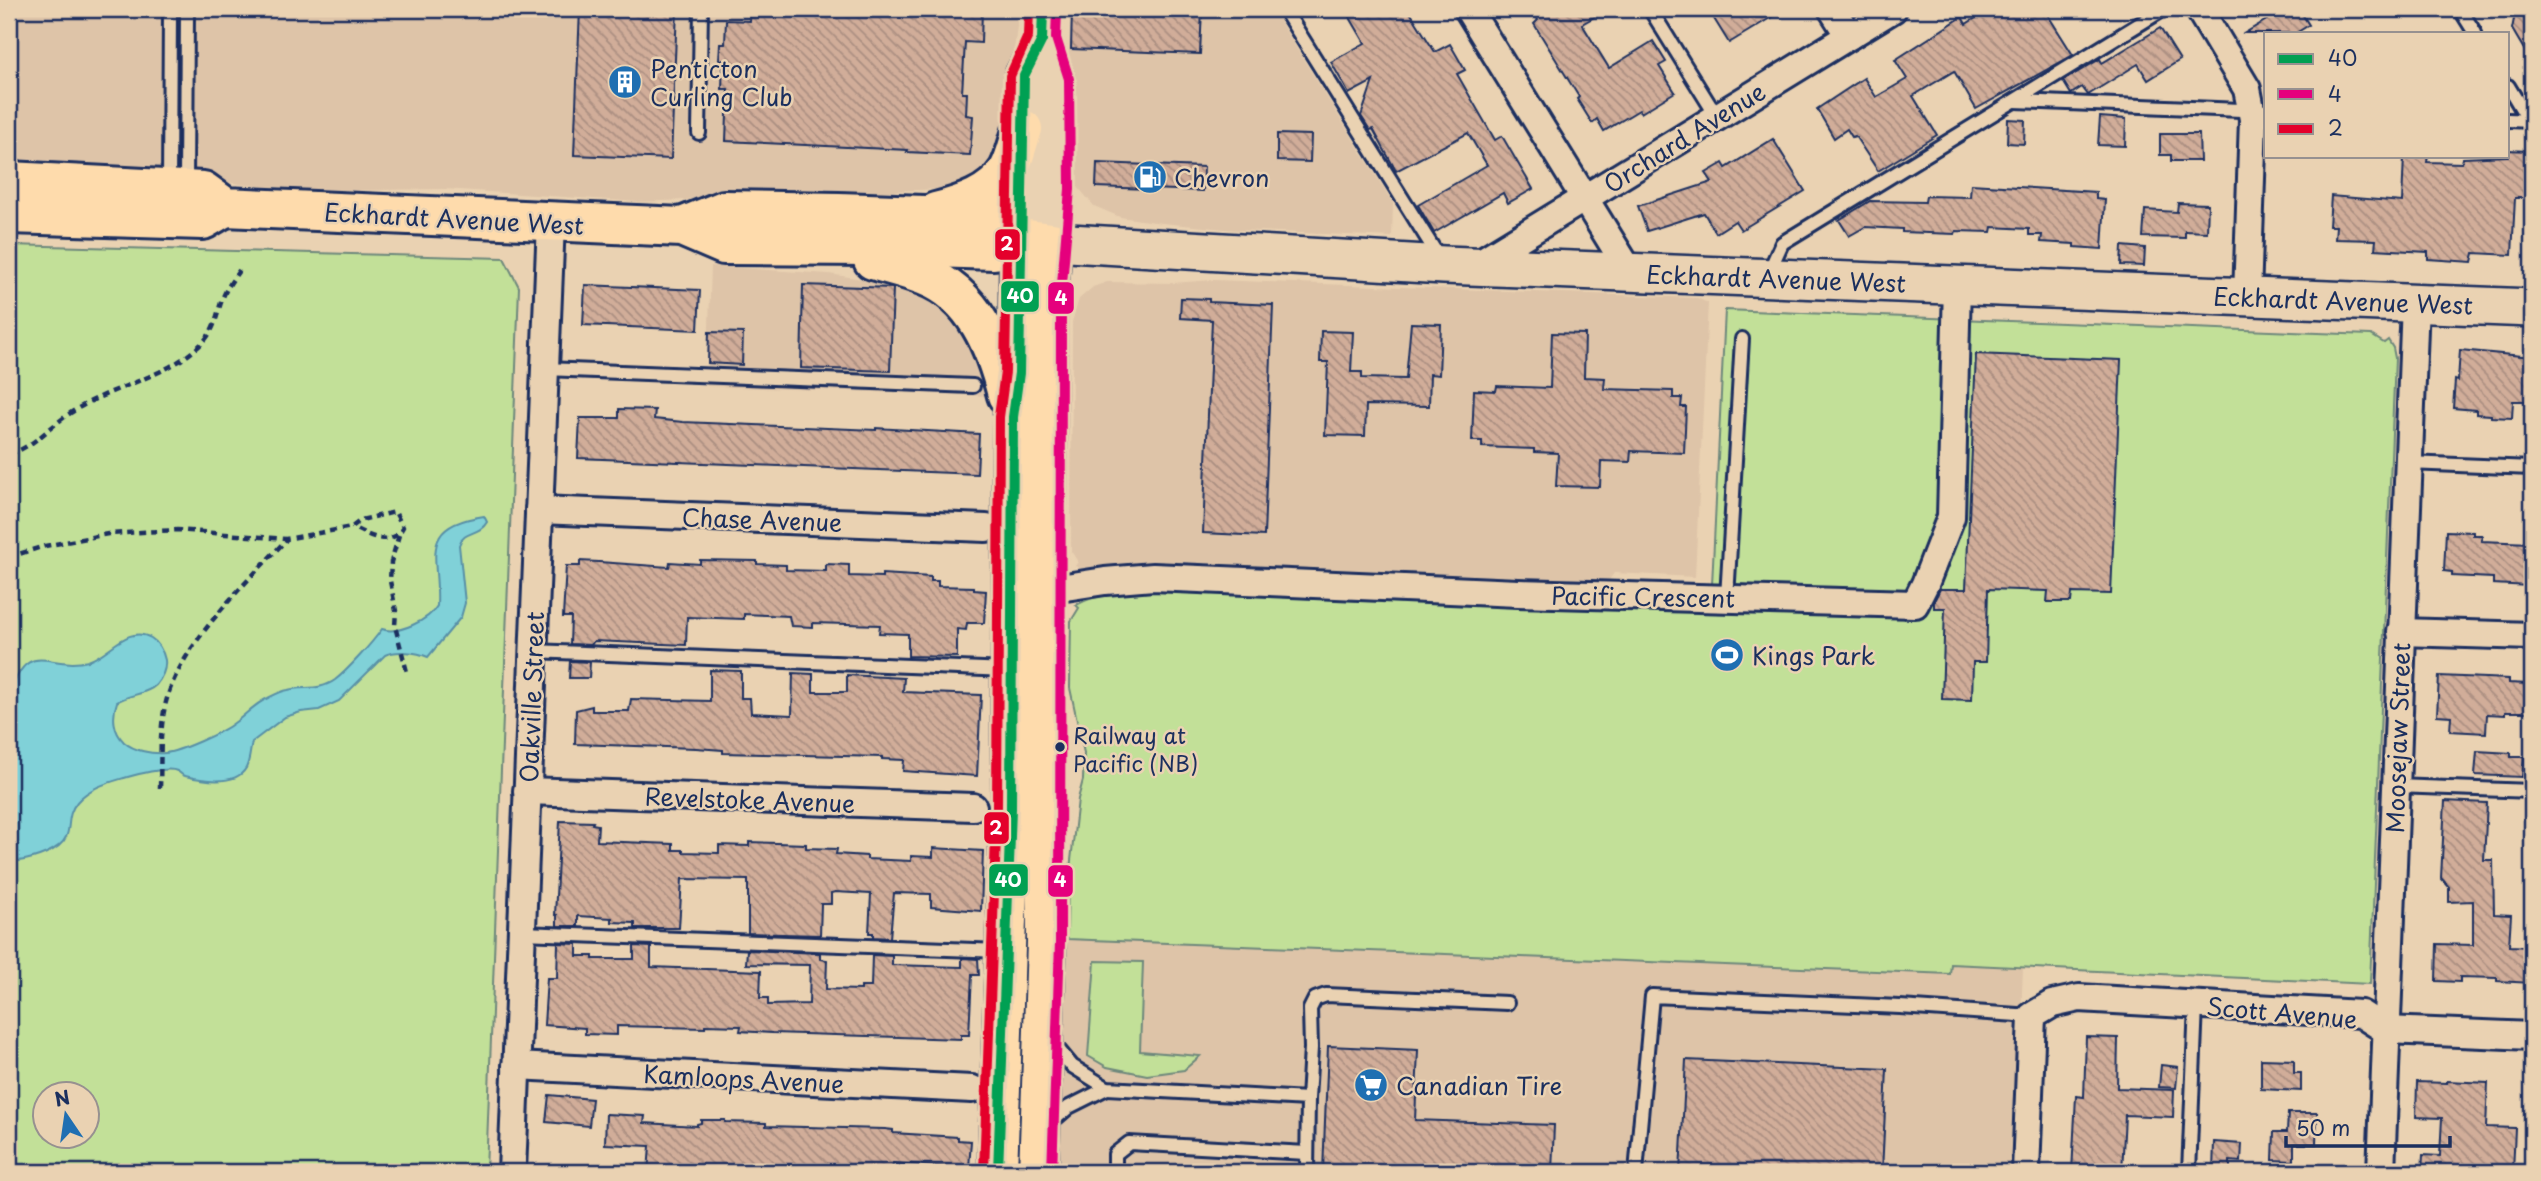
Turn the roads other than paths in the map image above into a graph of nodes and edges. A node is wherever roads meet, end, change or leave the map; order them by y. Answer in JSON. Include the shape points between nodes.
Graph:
{"nodes":[{"id":1,"x":170,"y":9,"type":"edge"},
{"id":2,"x":187,"y":9,"type":"edge"},
{"id":3,"x":701,"y":9,"type":"edge"},
{"id":4,"x":1284,"y":9,"type":"edge"},
{"id":5,"x":1468,"y":9,"type":"edge"},
{"id":6,"x":1650,"y":9,"type":"edge"},
{"id":7,"x":1832,"y":9,"type":"edge"},
{"id":8,"x":1893,"y":9,"type":"edge"},
{"id":9,"x":2164,"y":9,"type":"edge"},
{"id":10,"x":2199,"y":9,"type":"edge"},
{"id":11,"x":2460,"y":9,"type":"edge"},
{"id":12,"x":1042,"y":24,"type":"edge"},
{"id":13,"x":2474,"y":32,"type":"edge"},
{"id":14,"x":1849,"y":36,"type":"junction"},
{"id":15,"x":2510,"y":89,"type":"edge"},
{"id":16,"x":2014,"y":101,"type":"junction"},
{"id":17,"x":2259,"y":110,"type":"edge"},
{"id":18,"x":1717,"y":117,"type":"junction"},
{"id":19,"x":2510,"y":120,"type":"edge"},
{"id":20,"x":2531,"y":121,"type":"edge"},
{"id":21,"x":1023,"y":129,"type":"junction"},
{"id":22,"x":699,"y":133,"type":"dead end"},
{"id":23,"x":9,"y":181,"type":"edge"},
{"id":24,"x":177,"y":189,"type":"junction"},
{"id":25,"x":1585,"y":198,"type":"junction"},
{"id":26,"x":225,"y":207,"type":"junction"},
{"id":27,"x":9,"y":214,"type":"edge"},
{"id":28,"x":924,"y":215,"type":"junction"},
{"id":29,"x":551,"y":222,"type":"junction"},
{"id":30,"x":682,"y":227,"type":"junction"},
{"id":31,"x":1036,"y":240,"type":"junction"},
{"id":32,"x":824,"y":246,"type":"junction"},
{"id":33,"x":1459,"y":266,"type":"junction"},
{"id":34,"x":1630,"y":272,"type":"junction"},
{"id":35,"x":1767,"y":278,"type":"junction"},
{"id":36,"x":1957,"y":285,"type":"junction"},
{"id":37,"x":2247,"y":297,"type":"junction"},
{"id":38,"x":2415,"y":303,"type":"junction"},
{"id":39,"x":2532,"y":308,"type":"edge"},
{"id":40,"x":1742,"y":339,"type":"dead end"},
{"id":41,"x":545,"y":369,"type":"junction"},
{"id":42,"x":973,"y":386,"type":"dead end"},
{"id":43,"x":1013,"y":417,"type":"junction"},
{"id":44,"x":2408,"y":463,"type":"junction"},
{"id":45,"x":2532,"y":468,"type":"edge"},
{"id":46,"x":539,"y":510,"type":"junction"},
{"id":47,"x":986,"y":528,"type":"dead end"},
{"id":48,"x":1046,"y":590,"type":"junction"},
{"id":49,"x":1727,"y":598,"type":"junction"},
{"id":50,"x":2402,"y":632,"type":"junction"},
{"id":51,"x":2532,"y":636,"type":"edge"},
{"id":52,"x":533,"y":651,"type":"junction"},
{"id":53,"x":1012,"y":670,"type":"junction"},
{"id":54,"x":2395,"y":786,"type":"junction"},
{"id":55,"x":527,"y":791,"type":"junction"},
{"id":56,"x":2532,"y":791,"type":"edge"},
{"id":57,"x":973,"y":807,"type":"dead end"},
{"id":58,"x":522,"y":933,"type":"junction"},
{"id":59,"x":1006,"y":951,"type":"junction"},
{"id":60,"x":1507,"y":1003,"type":"dead end"},
{"id":61,"x":2196,"y":1005,"type":"junction"},
{"id":62,"x":2032,"y":1016,"type":"junction"},
{"id":63,"x":1043,"y":1029,"type":"junction"},
{"id":64,"x":2386,"y":1030,"type":"junction"},
{"id":65,"x":2532,"y":1036,"type":"edge"},
{"id":66,"x":516,"y":1066,"type":"junction"},
{"id":67,"x":1107,"y":1088,"type":"junction"},
{"id":68,"x":972,"y":1089,"type":"dead end"},
{"id":69,"x":1308,"y":1099,"type":"junction"},
{"id":70,"x":1040,"y":1132,"type":"junction"},
{"id":71,"x":1307,"y":1153,"type":"junction"},
{"id":72,"x":512,"y":1172,"type":"edge"},
{"id":73,"x":998,"y":1172,"type":"edge"},
{"id":74,"x":1038,"y":1172,"type":"edge"},
{"id":75,"x":1115,"y":1172,"type":"edge"},
{"id":76,"x":1307,"y":1172,"type":"edge"},
{"id":77,"x":1636,"y":1172,"type":"edge"},
{"id":78,"x":2026,"y":1172,"type":"edge"},
{"id":79,"x":2189,"y":1172,"type":"edge"},
{"id":80,"x":2381,"y":1172,"type":"edge"}],
"edges":[{"from":1,"to":24,"type":"lane"},
{"from":2,"to":24,"type":"lane"},
{"from":3,"to":22,"type":"lane"},
{"from":4,"to":33,"type":"lane"},
{"from":5,"to":25,"type":"street"},
{"from":6,"to":18,"type":"lane"},
{"from":7,"to":14,"type":"street"},
{"from":8,"to":14,"type":"street","name":"Orchard Avenue"},
{"from":9,"to":16,"type":"lane"},
{"from":10,"to":17,"type":"street"},
{"from":11,"to":13,"type":"lane"},
{"from":12,"to":21,"type":"main road","via":[[1024,76]]},
{"from":12,"to":31,"type":"main road","via":[[1055,79],[1056,189]]},
{"from":14,"to":18,"type":"street","name":"Orchard Avenue"},
{"from":15,"to":20,"type":"lane"},
{"from":16,"to":17,"type":"lane"},
{"from":16,"to":35,"type":"lane","via":[[1782,243]]},
{"from":17,"to":37,"type":"street","via":[[2253,119]]},
{"from":18,"to":25,"type":"street","name":"Orchard Avenue"},
{"from":19,"to":20,"type":"lane"},
{"from":21,"to":28,"type":"highway","via":[[1009,170],[996,186],[961,205]]},
{"from":21,"to":31,"type":"main road"},
{"from":23,"to":24,"type":"highway","name":"Eckhardt Avenue West"},
{"from":24,"to":26,"type":"highway","name":"Eckhardt Avenue West","via":[[203,191]]},
{"from":25,"to":33,"type":"street","name":"Orchard Avenue"},
{"from":25,"to":34,"type":"street"},
{"from":26,"to":27,"type":"highway","name":"Eckhardt Avenue West","via":[[203,220]]},
{"from":26,"to":29,"type":"highway","name":"Eckhardt Avenue West"},
{"from":28,"to":30,"type":"highway","name":"Eckhardt Avenue West","via":[[724,210]]},
{"from":28,"to":31,"type":"highway","name":"Eckhardt Avenue West","via":[[1002,223]]},
{"from":29,"to":30,"type":"highway","name":"Eckhardt Avenue West"},
{"from":29,"to":41,"type":"street","name":"Oakville Street"},
{"from":30,"to":32,"type":"highway","name":"Eckhardt Avenue West","via":[[724,245]]},
{"from":31,"to":32,"type":"highway","name":"Eckhardt Avenue West","via":[[994,250]]},
{"from":31,"to":33,"type":"main road","name":"Eckhardt Avenue West"},
{"from":31,"to":43,"type":"highway"},
{"from":31,"to":48,"type":"highway","via":[[1047,295]]},
{"from":32,"to":43,"type":"highway","via":[[926,276],[949,289],[978,318],[990,340]]},
{"from":33,"to":34,"type":"main road","name":"Eckhardt Avenue West"},
{"from":34,"to":35,"type":"main road","name":"Eckhardt Avenue West"},
{"from":35,"to":36,"type":"main road","name":"Eckhardt Avenue West"},
{"from":36,"to":37,"type":"main road","name":"Eckhardt Avenue West"},
{"from":36,"to":49,"type":"street","name":"Pacific Crescent","via":[[1951,517],[1915,604]]},
{"from":37,"to":38,"type":"main road","name":"Eckhardt Avenue West"},
{"from":38,"to":39,"type":"main road","name":"Eckhardt Avenue West"},
{"from":38,"to":44,"type":"street","name":"Moosejaw Street"},
{"from":40,"to":49,"type":"lane"},
{"from":41,"to":42,"type":"lane"},
{"from":41,"to":46,"type":"street","name":"Oakville Street"},
{"from":43,"to":53,"type":"highway"},
{"from":44,"to":45,"type":"lane"},
{"from":44,"to":50,"type":"street","name":"Moosejaw Street"},
{"from":46,"to":47,"type":"street","name":"Chase Avenue"},
{"from":46,"to":52,"type":"street","name":"Oakville Street"},
{"from":48,"to":49,"type":"street","name":"Pacific Crescent","via":[[1153,578]]},
{"from":48,"to":63,"type":"highway"},
{"from":50,"to":51,"type":"street"},
{"from":50,"to":54,"type":"street","name":"Moosejaw Street"},
{"from":52,"to":53,"type":"lane"},
{"from":52,"to":55,"type":"street","name":"Oakville Street"},
{"from":53,"to":59,"type":"highway"},
{"from":54,"to":56,"type":"lane"},
{"from":54,"to":64,"type":"street","name":"Moosejaw Street"},
{"from":55,"to":57,"type":"street","name":"Revelstoke Avenue"},
{"from":55,"to":58,"type":"street","name":"Oakville Street"},
{"from":58,"to":59,"type":"lane"},
{"from":58,"to":66,"type":"street","name":"Oakville Street"},
{"from":59,"to":73,"type":"highway"},
{"from":60,"to":69,"type":"lane","via":[[1326,995],[1315,999],[1310,1009]]},
{"from":61,"to":62,"type":"street","name":"Scott Avenue","via":[[2079,998],[2052,1004]]},
{"from":61,"to":64,"type":"street","name":"Scott Avenue","via":[[2361,1014]]},
{"from":61,"to":79,"type":"lane"},
{"from":62,"to":77,"type":"lane","via":[[1652,996]]},
{"from":62,"to":78,"type":"street"},
{"from":63,"to":67,"type":"lane","via":[[1072,1066]]},
{"from":63,"to":70,"type":"highway"},
{"from":64,"to":65,"type":"street","name":"Scott Avenue"},
{"from":64,"to":80,"type":"street","name":"Moosejaw Street"},
{"from":66,"to":68,"type":"street","name":"Kamloops Avenue"},
{"from":66,"to":72,"type":"street","name":"Oakville Street"},
{"from":67,"to":69,"type":"lane"},
{"from":67,"to":70,"type":"lane","via":[[1069,1107]]},
{"from":69,"to":71,"type":"lane"},
{"from":70,"to":74,"type":"highway"},
{"from":71,"to":75,"type":"lane","via":[[1129,1143],[1115,1154]]},
{"from":71,"to":76,"type":"lane"}]}
